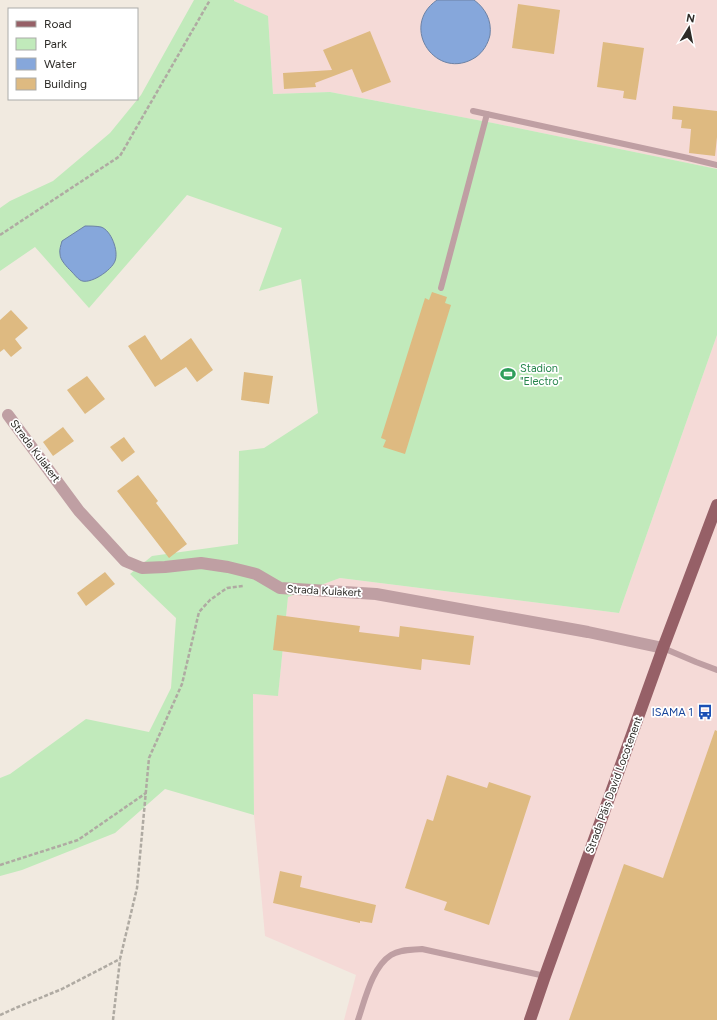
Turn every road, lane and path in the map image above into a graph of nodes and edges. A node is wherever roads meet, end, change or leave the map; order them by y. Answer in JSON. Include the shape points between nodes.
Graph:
{"nodes":[{"id":1,"x":210,"y":0,"type":"edge"},
{"id":2,"x":473,"y":112,"type":"dead end"},
{"id":3,"x":487,"y":114,"type":"junction"},
{"id":4,"x":717,"y":165,"type":"edge"},
{"id":5,"x":0,"y":235,"type":"edge"},
{"id":6,"x":441,"y":288,"type":"dead end"},
{"id":7,"x":8,"y":415,"type":"dead end"},
{"id":8,"x":717,"y":505,"type":"edge"},
{"id":9,"x":246,"y":586,"type":"dead end"},
{"id":10,"x":663,"y":648,"type":"junction"},
{"id":11,"x":717,"y":670,"type":"edge"},
{"id":12,"x":146,"y":793,"type":"junction"},
{"id":13,"x":0,"y":865,"type":"edge"},
{"id":14,"x":120,"y":959,"type":"junction"},
{"id":15,"x":545,"y":976,"type":"junction"},
{"id":16,"x":0,"y":1015,"type":"edge"},
{"id":17,"x":113,"y":1020,"type":"edge"},
{"id":18,"x":358,"y":1020,"type":"edge"},
{"id":19,"x":530,"y":1020,"type":"edge"}],
"edges":[{"from":1,"to":5,"type":"path","via":[[120,156]]},
{"from":2,"to":3,"type":"lane"},
{"from":3,"to":4,"type":"lane"},
{"from":3,"to":6,"type":"lane"},
{"from":7,"to":10,"type":"street","name":"Strada Kulakert","via":[[79,511],[125,561],[142,568],[201,563],[228,567],[256,574],[280,588],[376,594]]},
{"from":8,"to":10,"type":"main road","name":"Strada Păiș David Locotenent"},
{"from":9,"to":12,"type":"path","via":[[227,588],[199,612],[182,684],[149,758]]},
{"from":10,"to":11,"type":"lane"},
{"from":10,"to":15,"type":"main road","name":"Strada Păiș David Locotenent"},
{"from":12,"to":13,"type":"path","via":[[78,840]]},
{"from":12,"to":14,"type":"path","via":[[137,888]]},
{"from":14,"to":16,"type":"path","via":[[62,989]]},
{"from":14,"to":17,"type":"path"},
{"from":15,"to":18,"type":"lane","via":[[422,949],[407,950],[392,954],[382,963],[372,979]]},
{"from":15,"to":19,"type":"main road","name":"Strada Păiș David Locotenent"}]}
